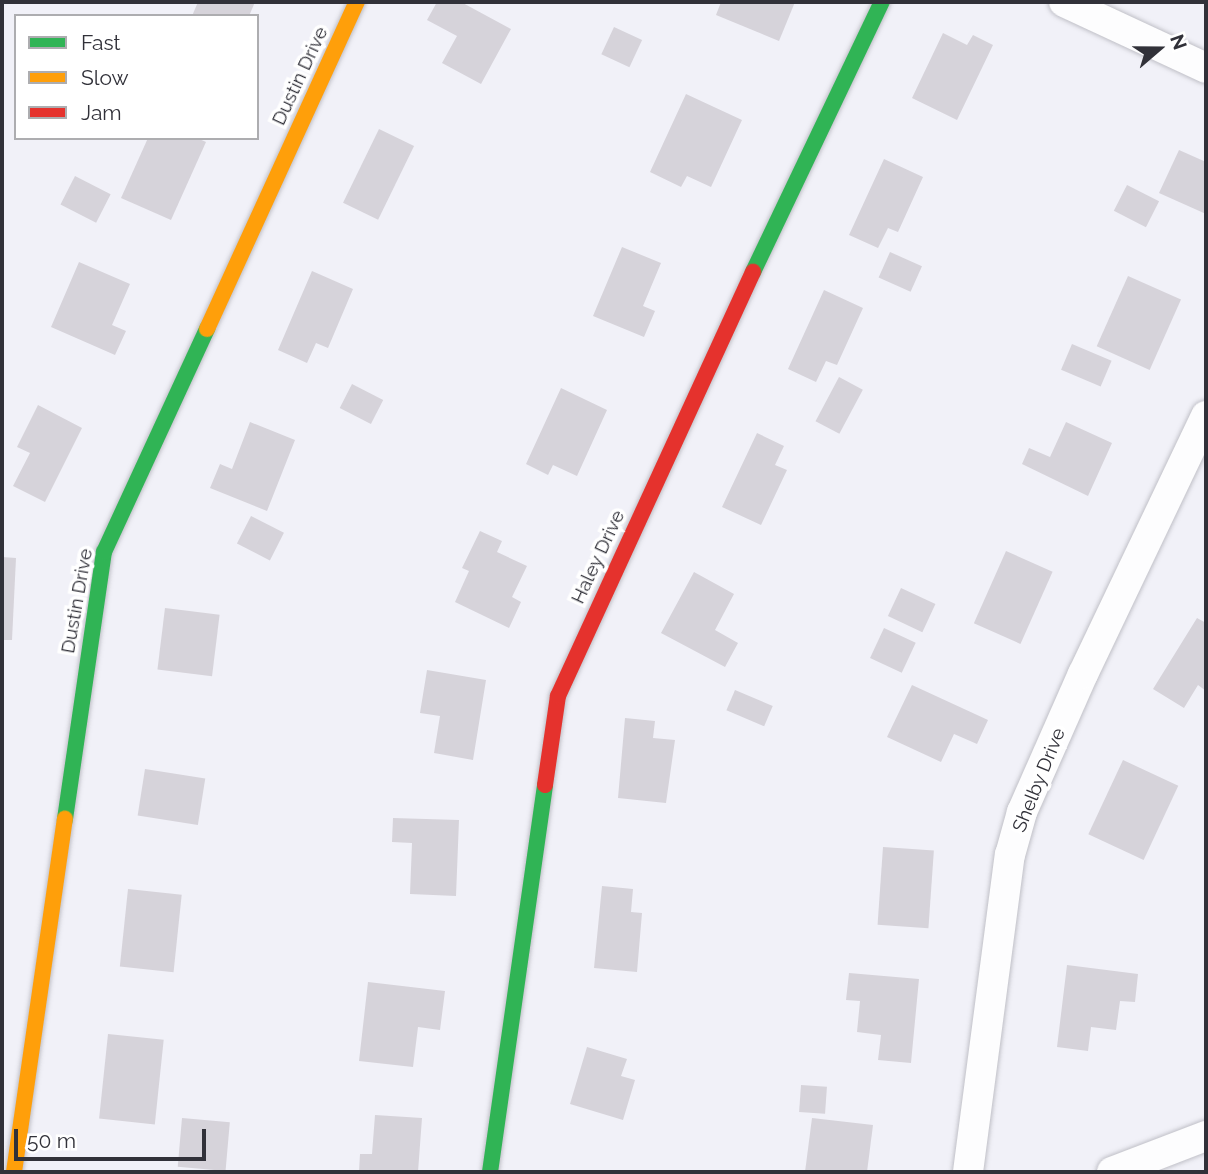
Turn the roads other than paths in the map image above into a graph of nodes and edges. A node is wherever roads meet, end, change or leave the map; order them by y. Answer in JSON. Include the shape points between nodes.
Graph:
{"nodes":[{"id":1,"x":357,"y":2,"type":"edge"},
{"id":2,"x":882,"y":2,"type":"edge"},
{"id":3,"x":1064,"y":2,"type":"edge"},
{"id":4,"x":1206,"y":68,"type":"edge"},
{"id":5,"x":1206,"y":416,"type":"edge"},
{"id":6,"x":1206,"y":1136,"type":"edge"},
{"id":7,"x":14,"y":1172,"type":"edge"},
{"id":8,"x":490,"y":1172,"type":"edge"},
{"id":9,"x":968,"y":1172,"type":"edge"},
{"id":10,"x":1112,"y":1172,"type":"edge"}],
"edges":[{"from":1,"to":7,"type":"street","name":"Dustin Drive","via":[[104,552]]},
{"from":2,"to":8,"type":"street","name":"Haley Drive","via":[[558,696]]},
{"from":3,"to":4,"type":"street"},
{"from":5,"to":9,"type":"street","name":"Shelby Drive","via":[[1022,812],[1010,855]]},
{"from":6,"to":10,"type":"street"}]}
